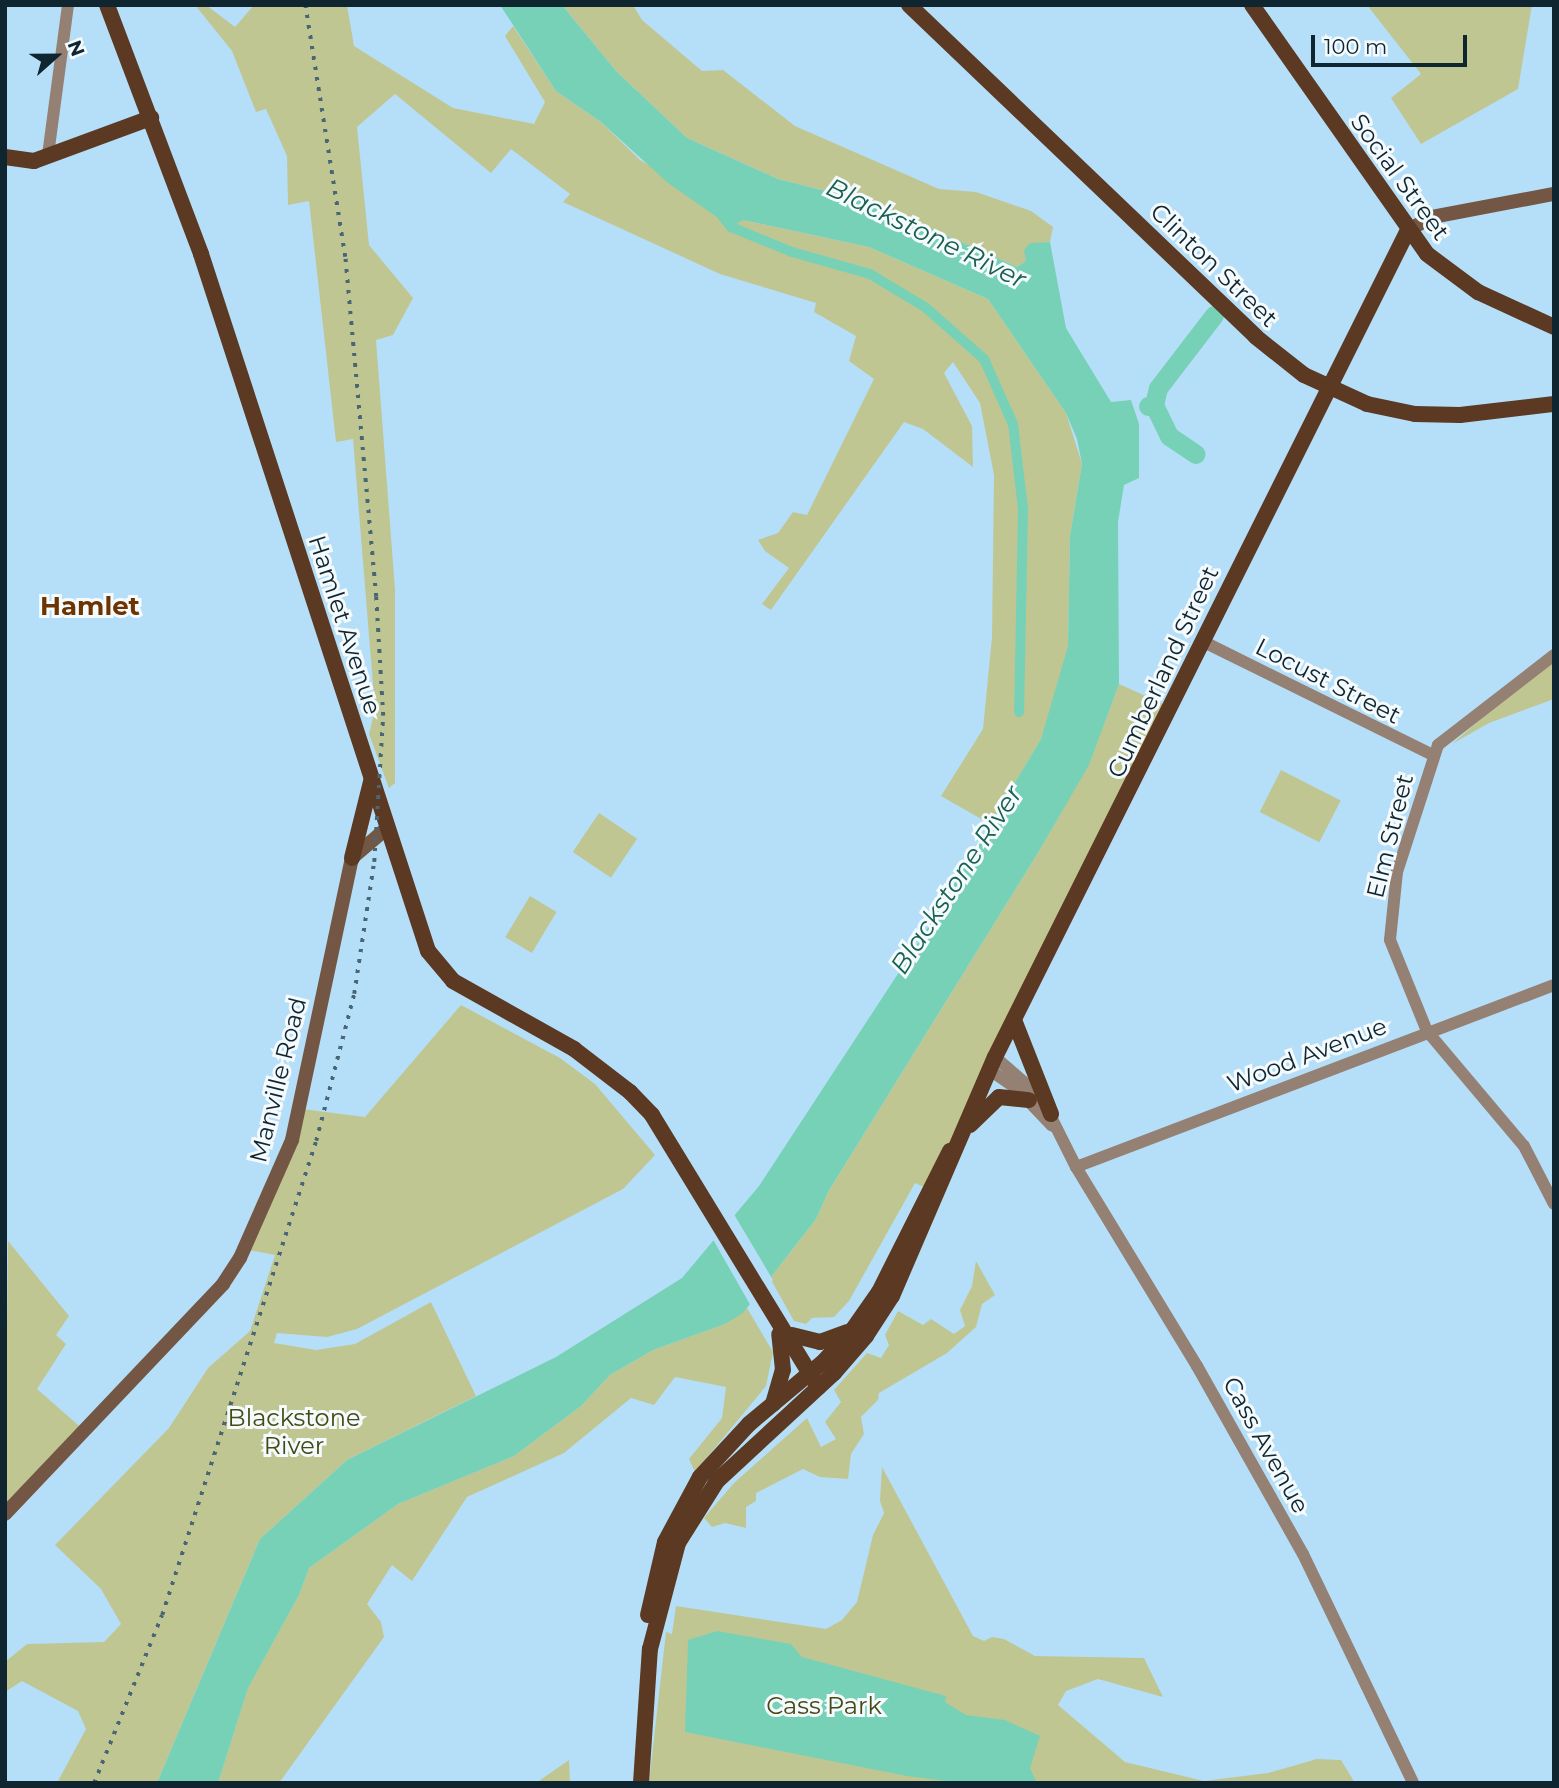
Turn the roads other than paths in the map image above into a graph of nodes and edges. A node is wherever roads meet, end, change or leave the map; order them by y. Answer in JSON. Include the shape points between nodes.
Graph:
{"nodes":[{"id":1,"x":68,"y":5,"type":"edge"},
{"id":2,"x":107,"y":5,"type":"edge"},
{"id":3,"x":909,"y":5,"type":"edge"},
{"id":4,"x":1252,"y":5,"type":"edge"},
{"id":5,"x":151,"y":118,"type":"junction"},
{"id":6,"x":48,"y":155,"type":"junction"},
{"id":7,"x":5,"y":157,"type":"edge"},
{"id":8,"x":1554,"y":194,"type":"edge"},
{"id":9,"x":1408,"y":230,"type":"junction"},
{"id":10,"x":1554,"y":327,"type":"edge"},
{"id":11,"x":1327,"y":387,"type":"junction"},
{"id":12,"x":1554,"y":404,"type":"edge"},
{"id":13,"x":1204,"y":642,"type":"junction"},
{"id":14,"x":1554,"y":655,"type":"edge"},
{"id":15,"x":1433,"y":755,"type":"junction"},
{"id":16,"x":372,"y":778,"type":"junction"},
{"id":17,"x":387,"y":828,"type":"junction"},
{"id":18,"x":352,"y":858,"type":"junction"},
{"id":19,"x":1554,"y":985,"type":"edge"},
{"id":20,"x":1014,"y":1020,"type":"junction"},
{"id":21,"x":1427,"y":1031,"type":"junction"},
{"id":22,"x":993,"y":1063,"type":"junction"},
{"id":23,"x":1029,"y":1100,"type":"junction"},
{"id":24,"x":1051,"y":1114,"type":"junction"},
{"id":25,"x":962,"y":1134,"type":"junction"},
{"id":26,"x":1063,"y":1138,"type":"junction"},
{"id":27,"x":1076,"y":1167,"type":"junction"},
{"id":28,"x":1554,"y":1204,"type":"edge"},
{"id":29,"x":776,"y":1318,"type":"junction"},
{"id":30,"x":853,"y":1329,"type":"junction"},
{"id":31,"x":792,"y":1335,"type":"junction"},
{"id":32,"x":817,"y":1378,"type":"junction"},
{"id":33,"x":772,"y":1404,"type":"junction"},
{"id":34,"x":5,"y":1514,"type":"edge"},
{"id":35,"x":650,"y":1649,"type":"junction"},
{"id":36,"x":641,"y":1783,"type":"edge"},
{"id":37,"x":1413,"y":1783,"type":"edge"}],
"edges":[{"from":1,"to":6,"type":"street"},
{"from":2,"to":5,"type":"main road","name":"Hamlet Avenue"},
{"from":3,"to":11,"type":"main road","name":"Clinton Street","via":[[1256,337],[1294,369]]},
{"from":4,"to":9,"type":"main road","name":"Social Street"},
{"from":5,"to":6,"type":"main road"},
{"from":5,"to":16,"type":"main road","name":"Hamlet Avenue","via":[[201,254]]},
{"from":6,"to":7,"type":"main road","via":[[34,161]]},
{"from":8,"to":9,"type":"main road","via":[[1432,217]]},
{"from":9,"to":10,"type":"main road","name":"Social Street","via":[[1450,275]]},
{"from":9,"to":11,"type":"main road","name":"Cumberland Street"},
{"from":11,"to":12,"type":"main road","name":"Clinton Street","via":[[1367,404],[1428,415]]},
{"from":11,"to":13,"type":"main road","name":"Cumberland Street"},
{"from":13,"to":15,"type":"street","name":"Locust Street"},
{"from":13,"to":20,"type":"main road","name":"Cumberland Street"},
{"from":14,"to":15,"type":"street","name":"Elm Street","via":[[1449,733]]},
{"from":15,"to":21,"type":"street","name":"Elm Street","via":[[1397,872],[1390,926],[1390,940]]},
{"from":16,"to":17,"type":"main road","name":"Hamlet Avenue"},
{"from":16,"to":18,"type":"main road"},
{"from":17,"to":18,"type":"main road"},
{"from":17,"to":29,"type":"main road","name":"Hamlet Avenue","via":[[428,951],[444,975],[596,1065],[652,1115]]},
{"from":18,"to":34,"type":"main road","name":"Manville Road","via":[[292,1140],[240,1258],[223,1284]]},
{"from":19,"to":21,"type":"street","name":"Wood Avenue"},
{"from":20,"to":22,"type":"main road","name":"Cumberland Street"},
{"from":20,"to":24,"type":"main road"},
{"from":21,"to":27,"type":"street","name":"Wood Avenue"},
{"from":21,"to":28,"type":"street","name":"Elm Street","via":[[1524,1146]]},
{"from":22,"to":23,"type":"street","name":"Cass Avenue"},
{"from":22,"to":24,"type":"street","name":"Cass Avenue","via":[[1030,1085]]},
{"from":22,"to":25,"type":"main road","name":"Cumberland Street"},
{"from":23,"to":25,"type":"main road","via":[[999,1097]]},
{"from":23,"to":26,"type":"street","name":"Cass Avenue"},
{"from":24,"to":26,"type":"street","name":"Cass Avenue"},
{"from":25,"to":30,"type":"main road","name":"Cumberland Street","via":[[939,1166],[879,1292]]},
{"from":25,"to":32,"type":"main road","name":"Cumberland Street","via":[[892,1296],[866,1336]]},
{"from":26,"to":27,"type":"street","name":"Cass Avenue"},
{"from":27,"to":37,"type":"street","name":"Cass Avenue","via":[[1197,1366],[1303,1554]]},
{"from":29,"to":31,"type":"main road"},
{"from":29,"to":32,"type":"main road"},
{"from":29,"to":33,"type":"main road","via":[[783,1370]]},
{"from":30,"to":31,"type":"main road","via":[[820,1342]]},
{"from":30,"to":32,"type":"main road","name":"Cumberland Street"},
{"from":31,"to":32,"type":"main road"},
{"from":32,"to":33,"type":"main road","name":"Cumberland Street"},
{"from":32,"to":35,"type":"main road","via":[[716,1481],[693,1515],[673,1562]]},
{"from":33,"to":35,"type":"main road","name":"Cumberland Street","via":[[706,1469],[682,1506],[656,1569],[646,1626]]},
{"from":35,"to":36,"type":"main road"}]}
